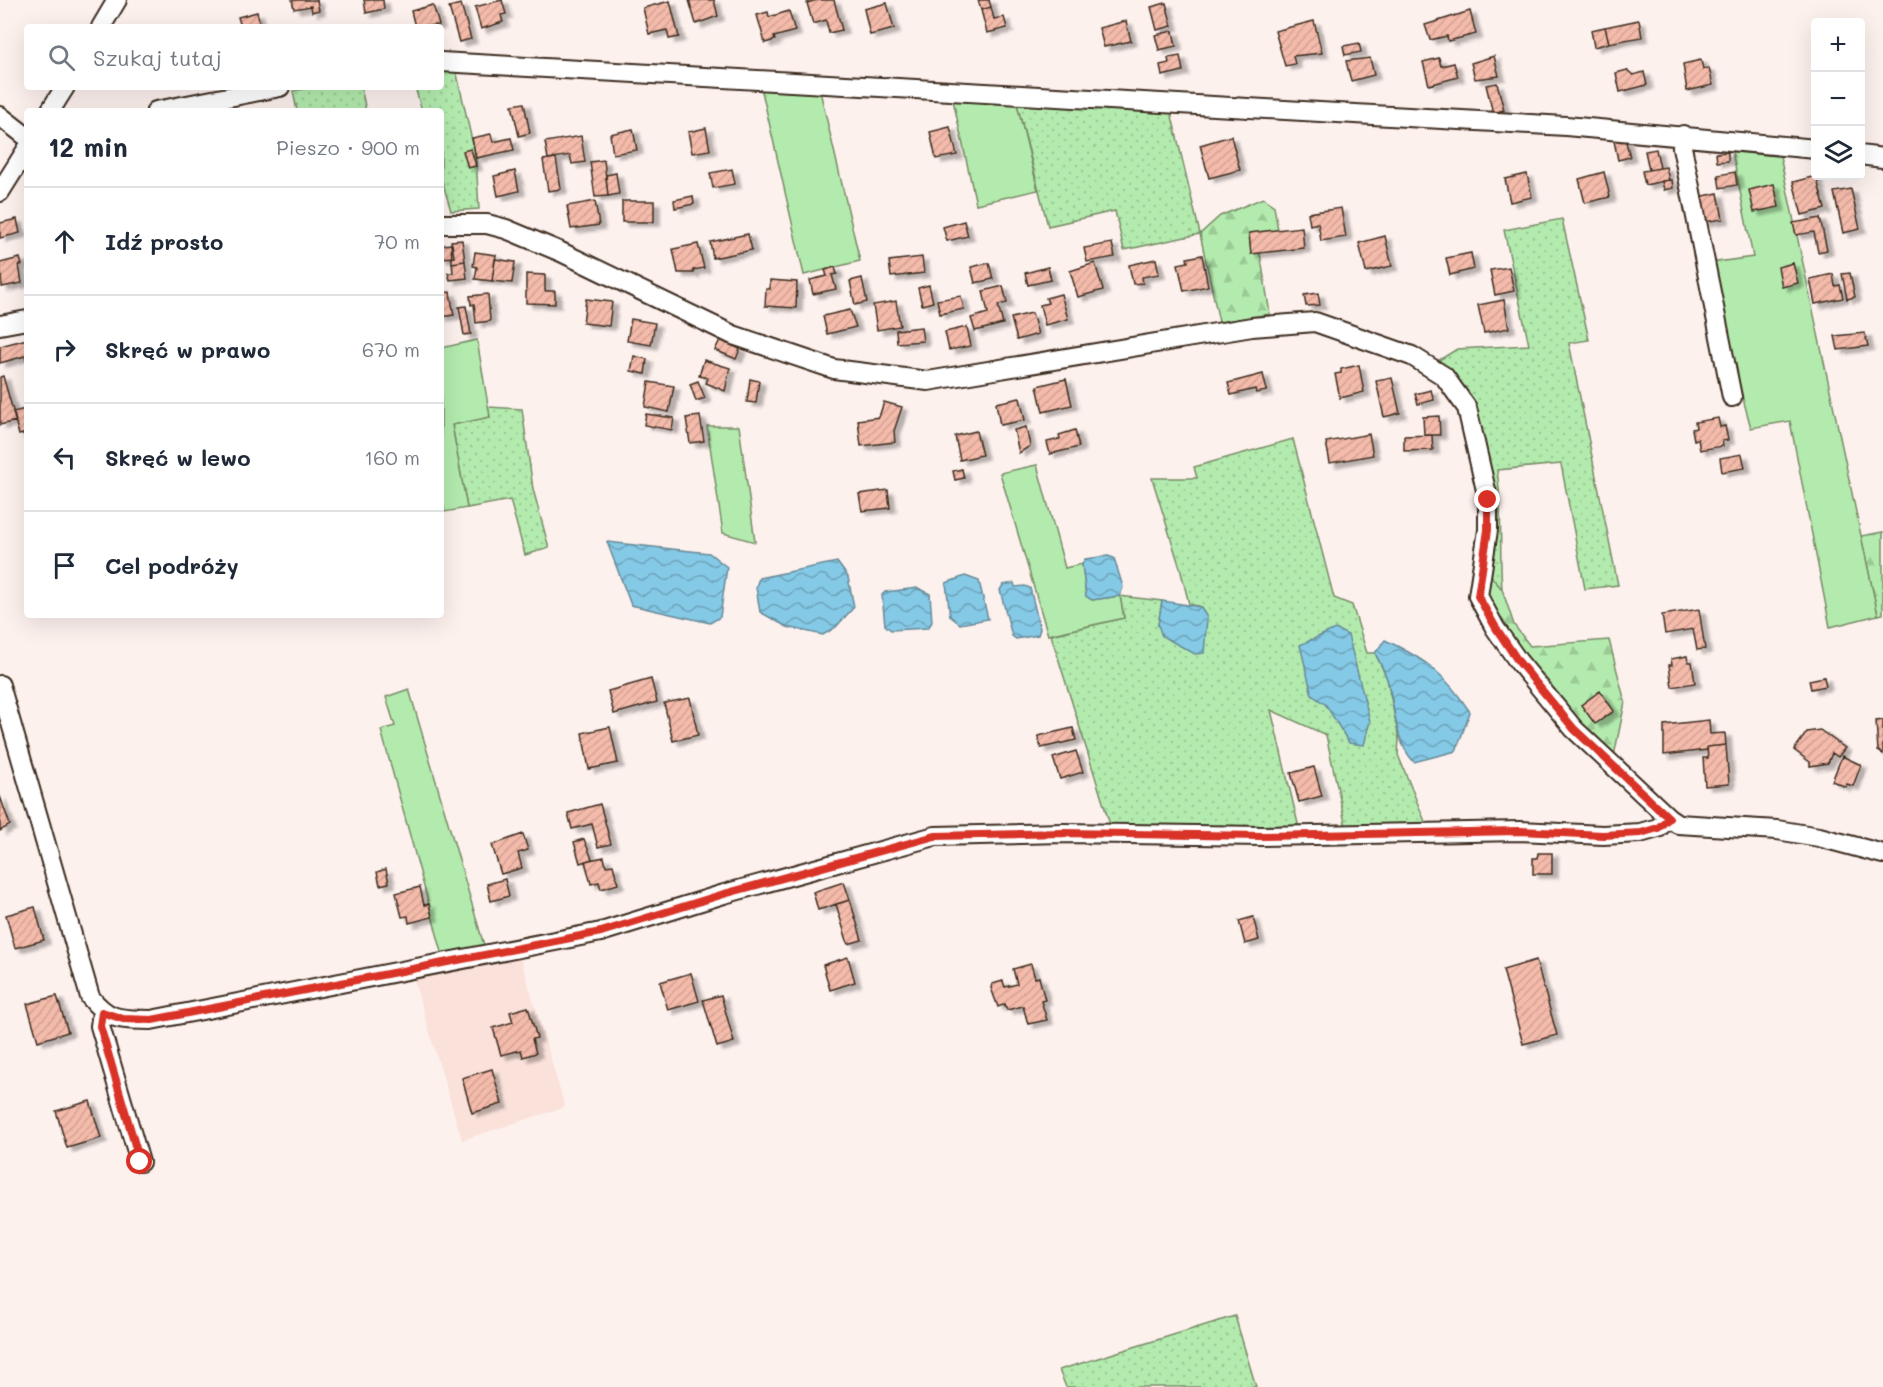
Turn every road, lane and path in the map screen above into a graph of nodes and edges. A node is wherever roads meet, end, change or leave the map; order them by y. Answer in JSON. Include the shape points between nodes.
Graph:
{"nodes":[{"id":1,"x":117,"y":0,"type":"edge"},
{"id":2,"x":103,"y":24,"type":"edge"},
{"id":3,"x":444,"y":62,"type":"edge"},
{"id":4,"x":62,"y":90,"type":"edge"},
{"id":5,"x":264,"y":90,"type":"edge"},
{"id":6,"x":52,"y":108,"type":"edge"},
{"id":7,"x":172,"y":108,"type":"edge"},
{"id":8,"x":0,"y":116,"type":"edge"},
{"id":9,"x":24,"y":135,"type":"edge"},
{"id":10,"x":1683,"y":135,"type":"junction"},
{"id":11,"x":1811,"y":149,"type":"edge"},
{"id":12,"x":24,"y":154,"type":"edge"},
{"id":13,"x":1865,"y":156,"type":"edge"},
{"id":14,"x":1883,"y":158,"type":"edge"},
{"id":15,"x":0,"y":192,"type":"edge"},
{"id":16,"x":444,"y":224,"type":"edge"},
{"id":17,"x":24,"y":321,"type":"edge"},
{"id":18,"x":0,"y":325,"type":"edge"},
{"id":19,"x":1732,"y":397,"type":"dead end"},
{"id":20,"x":0,"y":686,"type":"edge"},
{"id":21,"x":1669,"y":818,"type":"junction"},
{"id":22,"x":1883,"y":854,"type":"edge"},
{"id":23,"x":102,"y":1012,"type":"junction"},
{"id":24,"x":140,"y":1162,"type":"dead end"}],
"edges":[{"from":1,"to":2,"type":"street"},
{"from":3,"to":10,"type":"street"},
{"from":4,"to":6,"type":"street"},
{"from":5,"to":7,"type":"street"},
{"from":8,"to":9,"type":"street"},
{"from":10,"to":11,"type":"street"},
{"from":10,"to":19,"type":"street","via":[[1682,147]]},
{"from":12,"to":15,"type":"street"},
{"from":13,"to":14,"type":"street"},
{"from":16,"to":21,"type":"street","via":[[487,224],[506,229],[733,335],[834,369],[928,381],[1252,327],[1315,322],[1412,356],[1444,376],[1467,408],[1488,500],[1488,530],[1478,596],[1518,661],[1574,729]]},
{"from":17,"to":18,"type":"street"},
{"from":20,"to":23,"type":"street","via":[[90,997]]},
{"from":21,"to":22,"type":"street","via":[[1678,824],[1808,835]]},
{"from":21,"to":23,"type":"street","via":[[1658,828],[1641,833],[1603,835],[1520,831],[935,836],[601,932],[152,1020],[123,1019]]},
{"from":23,"to":24,"type":"street","via":[[100,1026]]}]}
